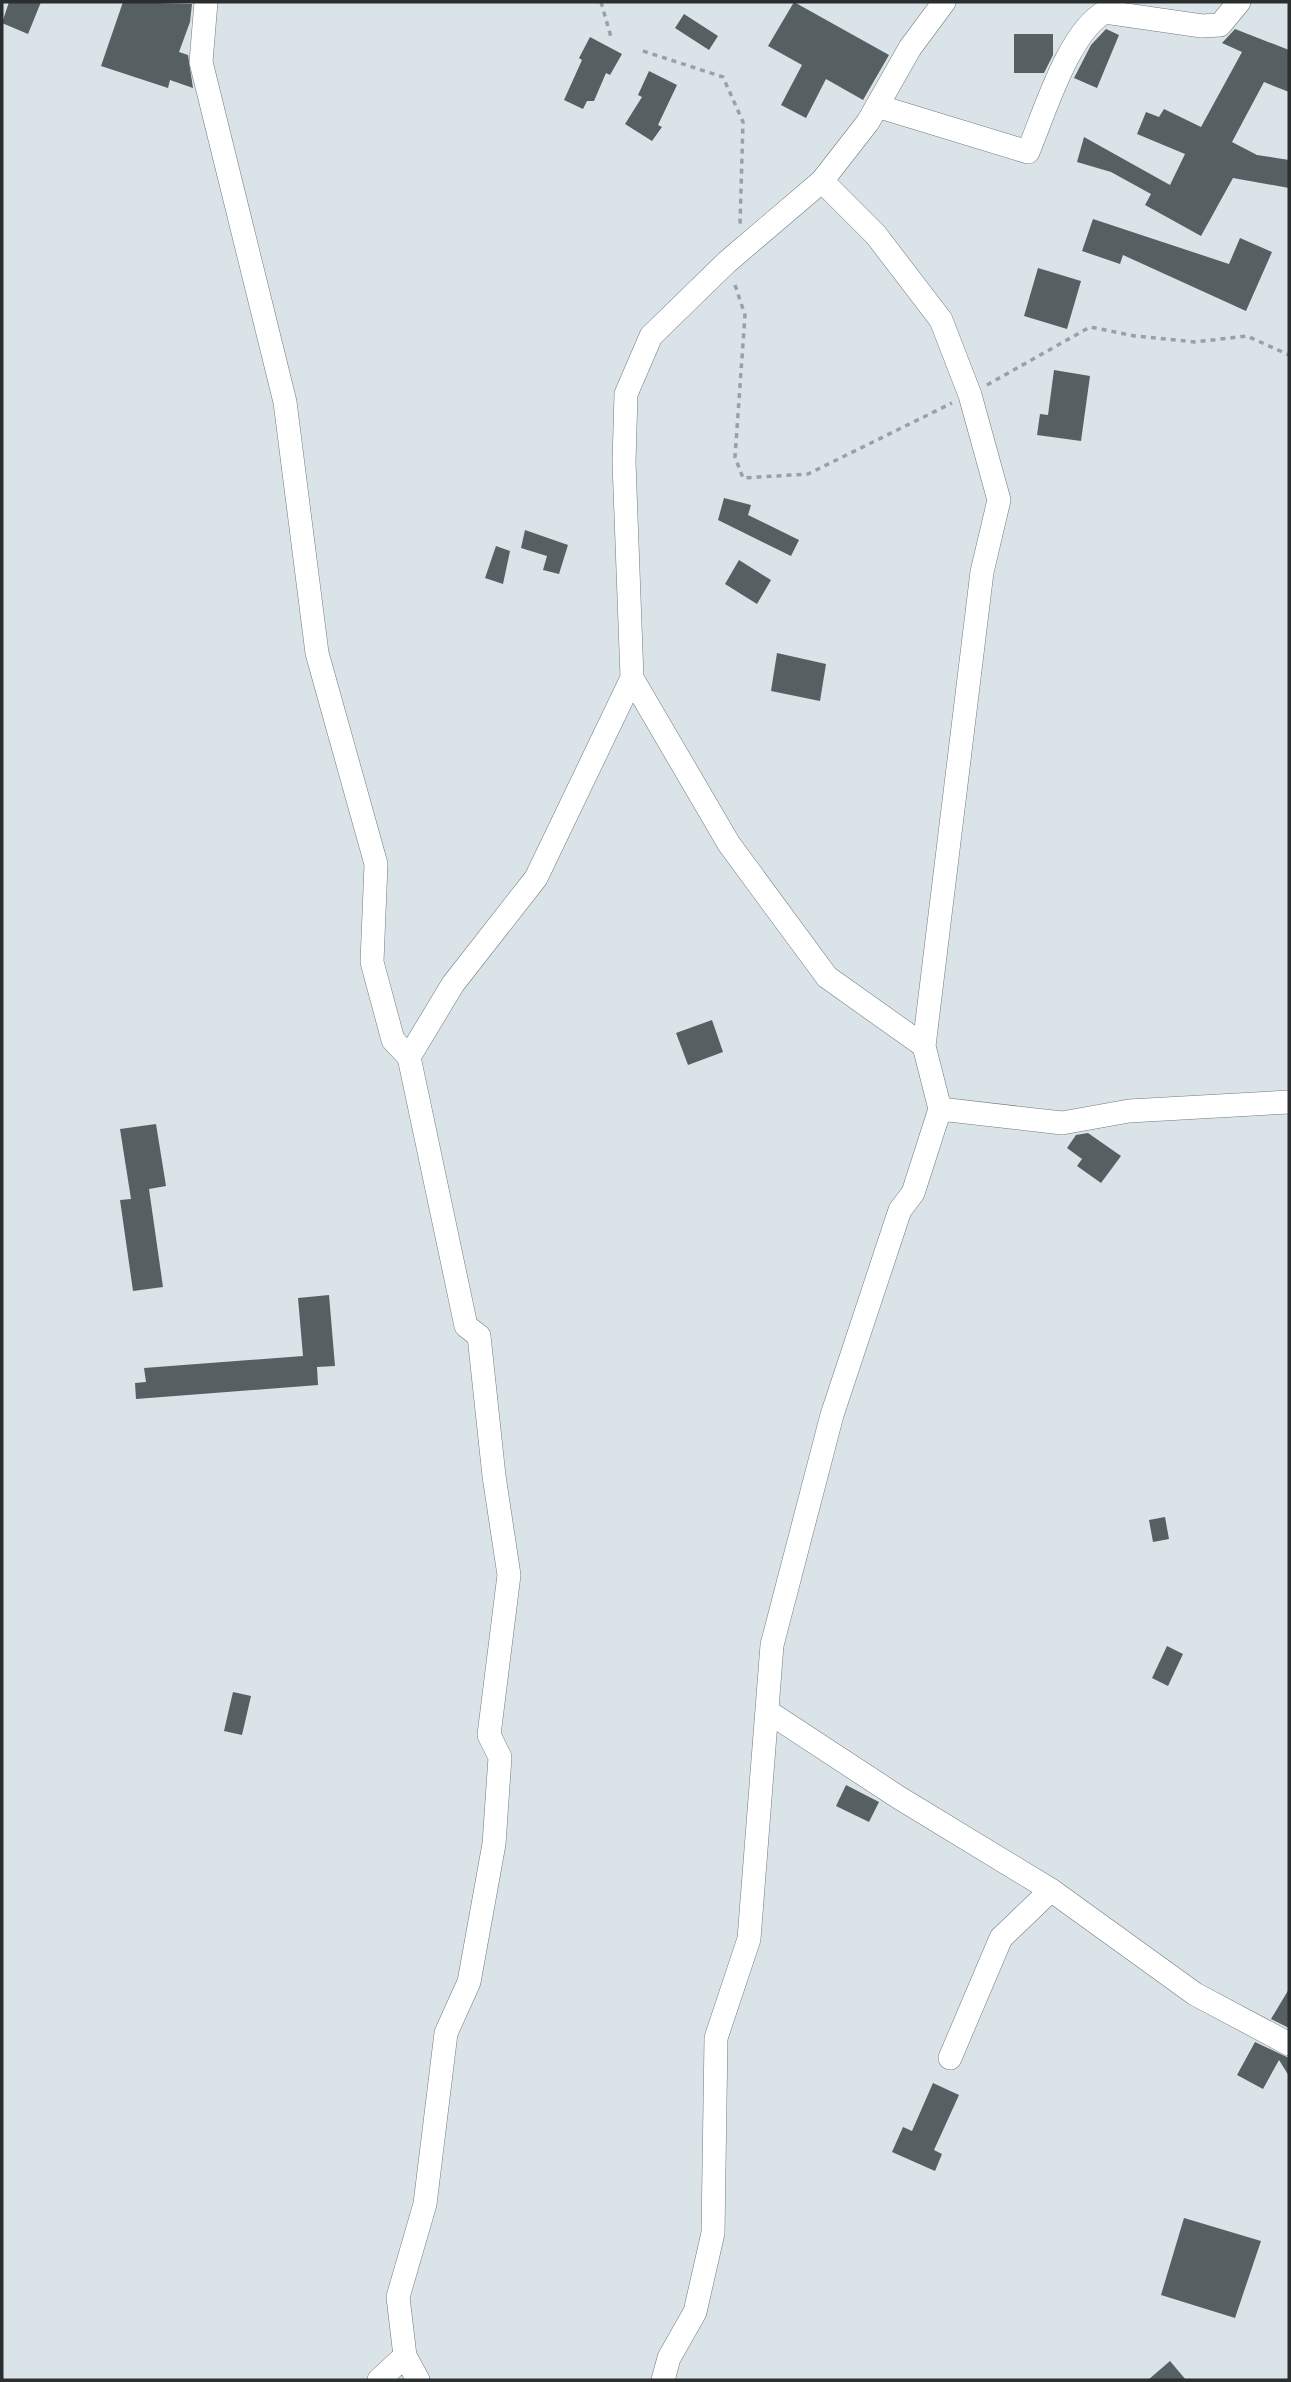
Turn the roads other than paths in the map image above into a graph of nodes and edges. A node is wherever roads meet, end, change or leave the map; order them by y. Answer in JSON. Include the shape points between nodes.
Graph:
{"nodes":[{"id":1,"x":206,"y":2,"type":"edge"},
{"id":2,"x":944,"y":2,"type":"edge"},
{"id":3,"x":1239,"y":2,"type":"edge"},
{"id":4,"x":877,"y":106,"type":"junction"},
{"id":5,"x":822,"y":181,"type":"junction"},
{"id":6,"x":632,"y":678,"type":"junction"},
{"id":7,"x":924,"y":1046,"type":"junction"},
{"id":8,"x":409,"y":1057,"type":"junction"},
{"id":9,"x":1289,"y":1102,"type":"edge"},
{"id":10,"x":940,"y":1108,"type":"junction"},
{"id":11,"x":767,"y":1711,"type":"junction"},
{"id":12,"x":1051,"y":1890,"type":"junction"},
{"id":13,"x":1289,"y":2044,"type":"edge"},
{"id":14,"x":950,"y":2058,"type":"dead end"},
{"id":15,"x":405,"y":2356,"type":"junction"},
{"id":16,"x":379,"y":2380,"type":"edge"},
{"id":17,"x":418,"y":2380,"type":"edge"},
{"id":18,"x":663,"y":2380,"type":"edge"}],
"edges":[{"from":1,"to":8,"type":"street","via":[[201,62],[285,402],[317,653],[376,864],[372,962],[393,1040]]},
{"from":2,"to":4,"type":"street","via":[[910,48]]},
{"from":3,"to":4,"type":"street","via":[[1220,25],[1105,12],[1092,19],[1077,36],[1028,152]]},
{"from":4,"to":5,"type":"street"},
{"from":5,"to":6,"type":"street","via":[[727,262],[651,336],[626,394]]},
{"from":5,"to":7,"type":"street","via":[[876,235],[941,320],[970,395],[999,500],[982,572]]},
{"from":6,"to":7,"type":"street","via":[[729,844],[827,977]]},
{"from":6,"to":8,"type":"street","via":[[536,878],[453,984]]},
{"from":7,"to":10,"type":"street"},
{"from":8,"to":15,"type":"street","via":[[466,1326],[479,1336],[509,1575],[489,1735],[500,1757],[494,1844],[469,1983],[446,2033],[425,2204],[398,2298]]},
{"from":9,"to":10,"type":"street","via":[[1129,1111],[1062,1123]]},
{"from":10,"to":11,"type":"street","via":[[913,1193],[900,1210],[832,1415],[772,1645]]},
{"from":11,"to":12,"type":"street"},
{"from":11,"to":18,"type":"street","via":[[750,1939],[716,2038],[713,2233],[695,2312],[668,2358]]},
{"from":12,"to":13,"type":"street","via":[[1195,1994]]},
{"from":12,"to":14,"type":"street","via":[[1001,1938]]},
{"from":15,"to":16,"type":"street"},
{"from":15,"to":17,"type":"street"}]}
